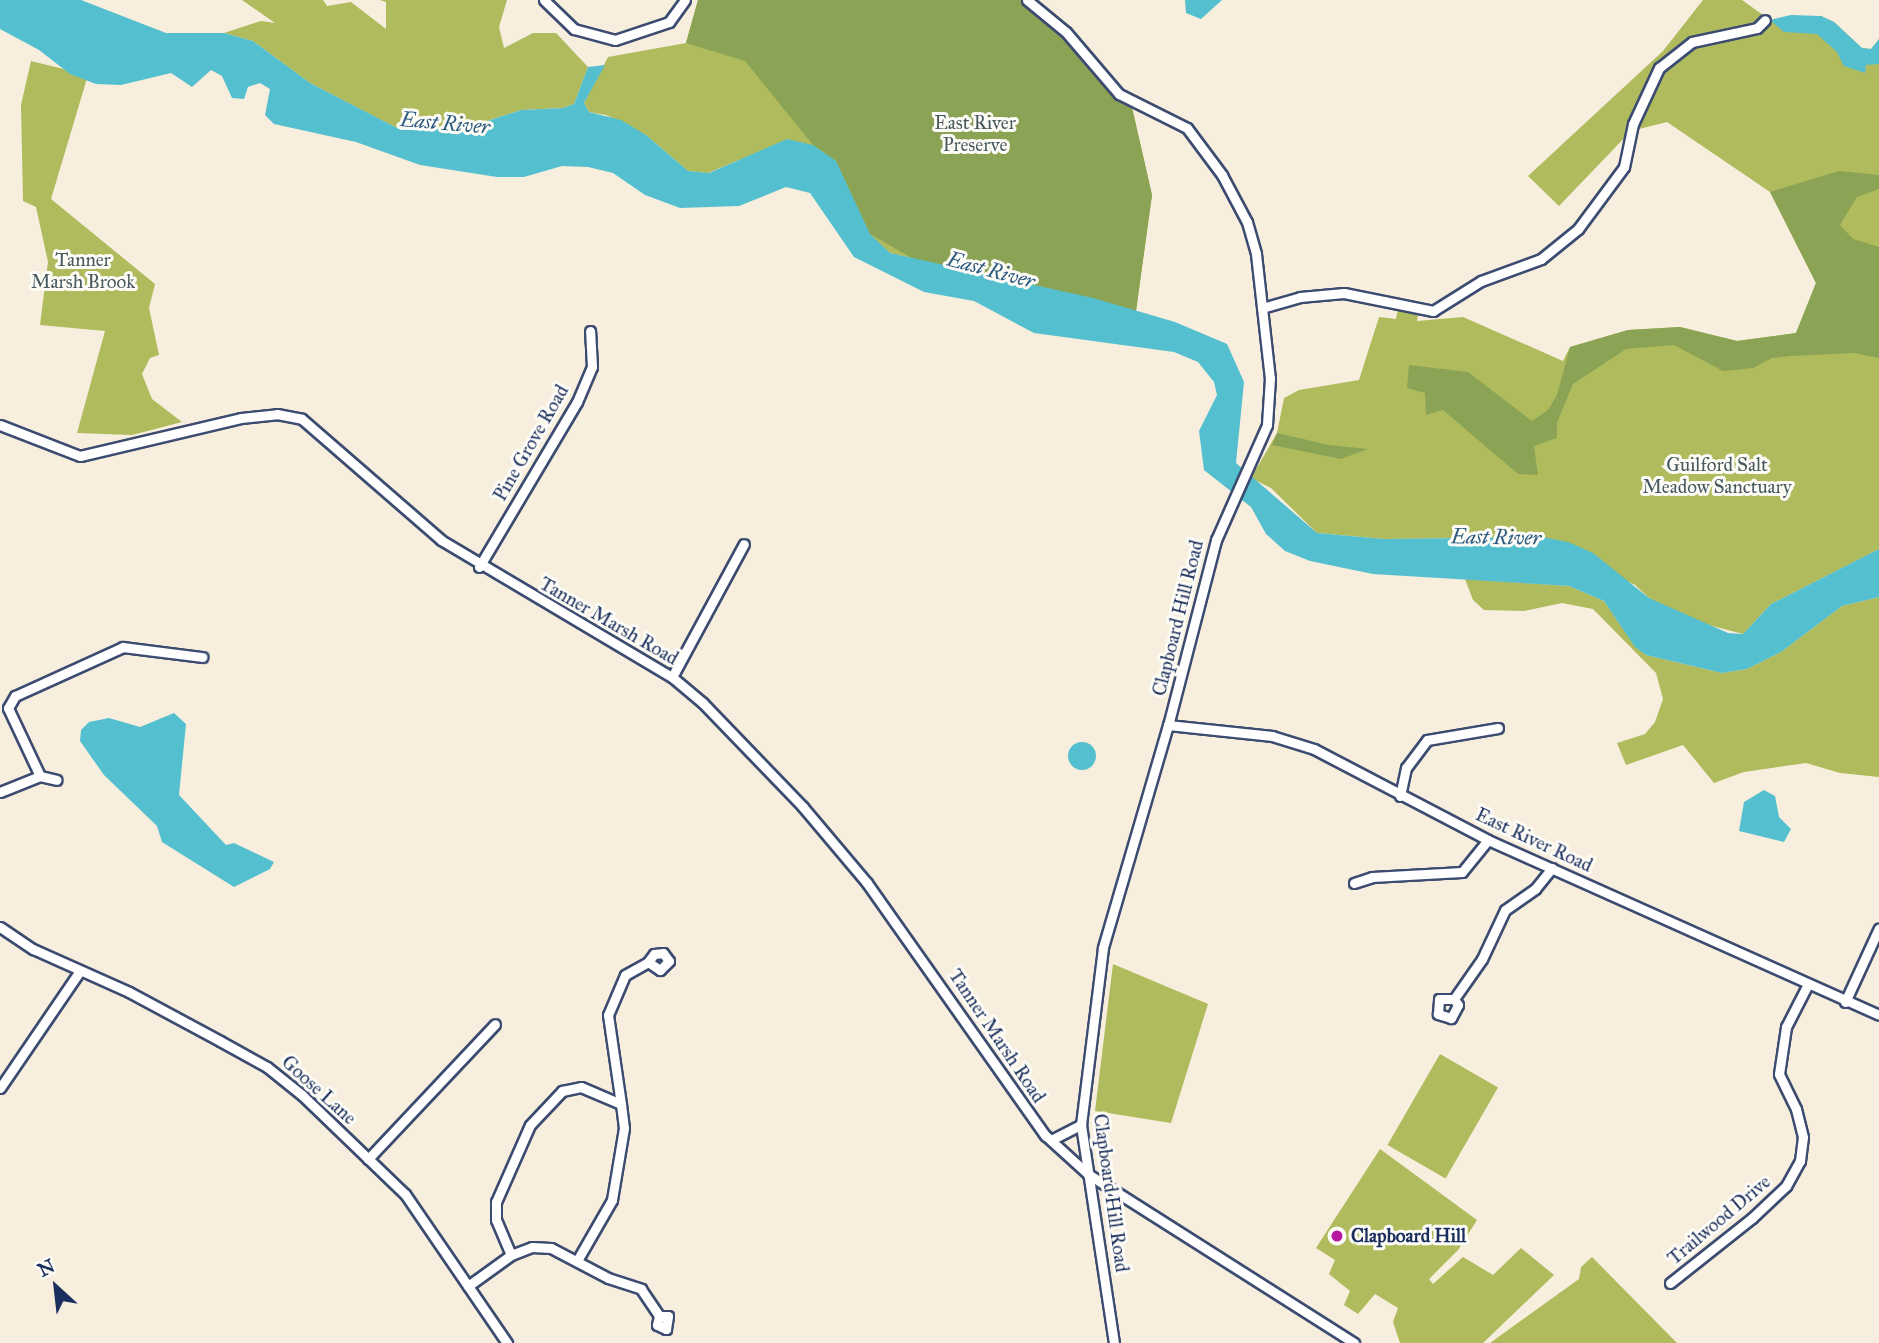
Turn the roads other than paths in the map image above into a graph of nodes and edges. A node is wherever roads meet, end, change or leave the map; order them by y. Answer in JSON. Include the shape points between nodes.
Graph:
{"nodes":[{"id":1,"x":544,"y":0,"type":"edge"},
{"id":2,"x":685,"y":0,"type":"edge"},
{"id":3,"x":1027,"y":0,"type":"edge"},
{"id":4,"x":1765,"y":20,"type":"dead end"},
{"id":5,"x":1262,"y":308,"type":"junction"},
{"id":6,"x":590,"y":331,"type":"dead end"},
{"id":7,"x":0,"y":425,"type":"edge"},
{"id":8,"x":744,"y":544,"type":"dead end"},
{"id":9,"x":479,"y":567,"type":"junction"},
{"id":10,"x":202,"y":657,"type":"dead end"},
{"id":11,"x":672,"y":677,"type":"junction"},
{"id":12,"x":1168,"y":725,"type":"junction"},
{"id":13,"x":1498,"y":728,"type":"dead end"},
{"id":14,"x":40,"y":776,"type":"junction"},
{"id":15,"x":57,"y":780,"type":"dead end"},
{"id":16,"x":0,"y":792,"type":"edge"},
{"id":17,"x":1401,"y":796,"type":"junction"},
{"id":18,"x":1488,"y":839,"type":"junction"},
{"id":19,"x":1552,"y":867,"type":"junction"},
{"id":20,"x":1354,"y":883,"type":"dead end"},
{"id":21,"x":0,"y":927,"type":"edge"},
{"id":22,"x":1879,"y":928,"type":"edge"},
{"id":23,"x":648,"y":962,"type":"dead end"},
{"id":24,"x":79,"y":972,"type":"junction"},
{"id":25,"x":1807,"y":986,"type":"junction"},
{"id":26,"x":1454,"y":999,"type":"dead end"},
{"id":27,"x":1844,"y":1002,"type":"junction"},
{"id":28,"x":1879,"y":1015,"type":"edge"},
{"id":29,"x":495,"y":1024,"type":"dead end"},
{"id":30,"x":0,"y":1088,"type":"edge"},
{"id":31,"x":621,"y":1104,"type":"junction"},
{"id":32,"x":1081,"y":1125,"type":"junction"},
{"id":33,"x":1051,"y":1140,"type":"junction"},
{"id":34,"x":368,"y":1159,"type":"junction"},
{"id":35,"x":1088,"y":1174,"type":"junction"},
{"id":36,"x":511,"y":1255,"type":"junction"},
{"id":37,"x":578,"y":1259,"type":"junction"},
{"id":38,"x":1670,"y":1283,"type":"dead end"},
{"id":39,"x":468,"y":1286,"type":"junction"},
{"id":40,"x":659,"y":1316,"type":"dead end"},
{"id":41,"x":507,"y":1343,"type":"edge"},
{"id":42,"x":1114,"y":1343,"type":"edge"},
{"id":43,"x":1354,"y":1343,"type":"edge"}],
"edges":[{"from":1,"to":2,"type":"street","via":[[574,29],[615,40],[669,22]]},
{"from":3,"to":5,"type":"street","name":"Clapboard Hill Road","via":[[1066,33],[1119,94],[1175,120],[1195,135],[1247,222]]},
{"from":4,"to":5,"type":"street","via":[[1750,30],[1719,32],[1692,42],[1659,68],[1636,114],[1624,167],[1578,229],[1541,258],[1481,281],[1433,311],[1344,293],[1300,297]]},
{"from":5,"to":12,"type":"street","name":"Clapboard Hill Road","via":[[1270,378],[1267,425],[1231,500],[1209,561]]},
{"from":6,"to":9,"type":"street","name":"Pine Grove Road","via":[[592,367],[578,402]]},
{"from":7,"to":9,"type":"street","name":"Tanner Marsh Road","via":[[80,456],[241,418],[277,414],[302,419],[405,512]]},
{"from":8,"to":11,"type":"street"},
{"from":9,"to":11,"type":"street","name":"Tanner Marsh Road"},
{"from":10,"to":14,"type":"street","via":[[123,647],[15,695],[8,708]]},
{"from":11,"to":33,"type":"street","name":"Tanner Marsh Road","via":[[803,807],[867,883],[926,960],[1026,1112]]},
{"from":12,"to":17,"type":"street","name":"East River Road","via":[[1293,741]]},
{"from":12,"to":32,"type":"street","name":"Clapboard Hill Road","via":[[1108,921]]},
{"from":13,"to":17,"type":"street","via":[[1427,740],[1406,768]]},
{"from":14,"to":15,"type":"street"},
{"from":14,"to":16,"type":"street"},
{"from":17,"to":18,"type":"street","name":"East River Road"},
{"from":18,"to":19,"type":"street","name":"East River Road"},
{"from":18,"to":20,"type":"street","via":[[1462,872],[1372,877]]},
{"from":19,"to":25,"type":"street","name":"East River Road"},
{"from":19,"to":26,"type":"street","via":[[1535,889],[1505,910],[1482,959]]},
{"from":21,"to":24,"type":"street","name":"Goose Lane"},
{"from":22,"to":27,"type":"street"},
{"from":23,"to":31,"type":"street","via":[[625,975],[608,1015]]},
{"from":24,"to":30,"type":"street"},
{"from":24,"to":34,"type":"street","name":"Goose Lane","via":[[129,992],[267,1067]]},
{"from":25,"to":27,"type":"street","name":"East River Road"},
{"from":25,"to":38,"type":"street","name":"Trailwood Drive","via":[[1786,1027],[1779,1074],[1801,1128],[1800,1161],[1786,1186],[1752,1218]]},
{"from":27,"to":28,"type":"street","name":"East River Road"},
{"from":29,"to":34,"type":"street"},
{"from":31,"to":36,"type":"street","via":[[572,1088],[550,1102],[530,1125],[496,1202],[496,1220]]},
{"from":31,"to":37,"type":"street","via":[[623,1145],[612,1200]]},
{"from":32,"to":33,"type":"street"},
{"from":32,"to":35,"type":"street","name":"Clapboard Hill Road"},
{"from":33,"to":35,"type":"street","name":"Tanner Marsh Road"},
{"from":34,"to":39,"type":"street","name":"Goose Lane","via":[[412,1203]]},
{"from":35,"to":42,"type":"street","name":"Clapboard Hill Road"},
{"from":35,"to":43,"type":"street","name":"Tanner Marsh Road"},
{"from":36,"to":37,"type":"street","via":[[542,1247]]},
{"from":36,"to":39,"type":"street"},
{"from":37,"to":40,"type":"street","via":[[608,1278],[641,1289]]},
{"from":39,"to":41,"type":"street","name":"Goose Lane"}]}
